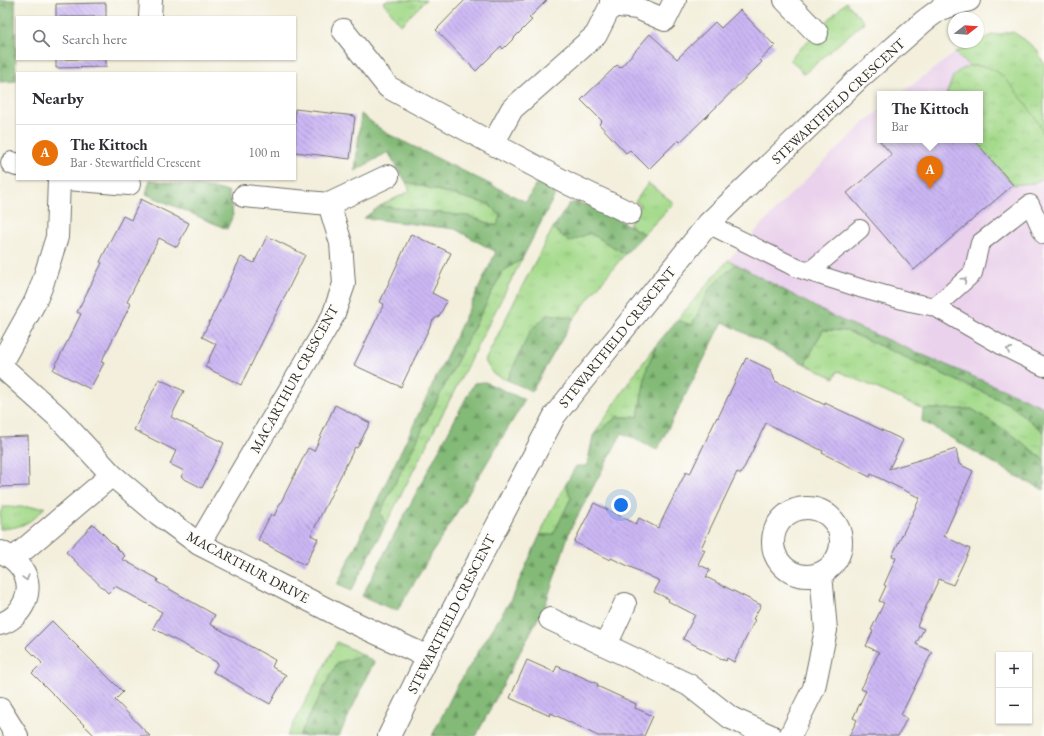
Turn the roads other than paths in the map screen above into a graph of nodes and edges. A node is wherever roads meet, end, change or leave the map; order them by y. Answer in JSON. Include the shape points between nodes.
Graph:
{"nodes":[{"id":1,"x":151,"y":0,"type":"edge"},
{"id":2,"x":675,"y":0,"type":"edge"},
{"id":3,"x":785,"y":0,"type":"edge"},
{"id":4,"x":969,"y":0,"type":"edge"},
{"id":5,"x":611,"y":2,"type":"edge"},
{"id":6,"x":942,"y":5,"type":"edge"},
{"id":7,"x":150,"y":16,"type":"edge"},
{"id":8,"x":343,"y":30,"type":"dead end"},
{"id":9,"x":817,"y":33,"type":"dead end"},
{"id":10,"x":493,"y":144,"type":"junction"},
{"id":11,"x":388,"y":176,"type":"dead end"},
{"id":12,"x":59,"y":180,"type":"edge"},
{"id":13,"x":79,"y":180,"type":"edge"},
{"id":14,"x":128,"y":184,"type":"dead end"},
{"id":15,"x":244,"y":196,"type":"dead end"},
{"id":16,"x":329,"y":204,"type":"junction"},
{"id":17,"x":630,"y":213,"type":"dead end"},
{"id":18,"x":708,"y":224,"type":"junction"},
{"id":19,"x":860,"y":229,"type":"dead end"},
{"id":20,"x":1044,"y":235,"type":"edge"},
{"id":21,"x":809,"y":272,"type":"junction"},
{"id":22,"x":936,"y":307,"type":"junction"},
{"id":23,"x":0,"y":365,"type":"edge"},
{"id":24,"x":1044,"y":367,"type":"edge"},
{"id":25,"x":112,"y":475,"type":"junction"},
{"id":26,"x":199,"y":544,"type":"junction"},
{"id":27,"x":7,"y":555,"type":"edge"},
{"id":28,"x":821,"y":574,"type":"dead end"},
{"id":29,"x":625,"y":604,"type":"dead end"},
{"id":30,"x":550,"y":619,"type":"dead end"},
{"id":31,"x":0,"y":624,"type":"edge"},
{"id":32,"x":606,"y":645,"type":"junction"},
{"id":33,"x":428,"y":657,"type":"junction"},
{"id":34,"x":0,"y":708,"type":"edge"},
{"id":35,"x":17,"y":736,"type":"edge"},
{"id":36,"x":389,"y":736,"type":"edge"},
{"id":37,"x":771,"y":736,"type":"edge"},
{"id":38,"x":790,"y":736,"type":"edge"}],
"edges":[{"from":1,"to":7,"type":"street"},
{"from":2,"to":5,"type":"street","via":[[665,20],[637,8]]},
{"from":3,"to":9,"type":"street"},
{"from":4,"to":6,"type":"street","name":"STEWARTFIELD CRESCENT"},
{"from":5,"to":10,"type":"street","via":[[596,35],[512,110]]},
{"from":6,"to":18,"type":"street","name":"STEWARTFIELD CRESCENT","via":[[856,81]]},
{"from":8,"to":10,"type":"street","via":[[388,87]]},
{"from":10,"to":17,"type":"street"},
{"from":11,"to":16,"type":"street"},
{"from":12,"to":23,"type":"street","via":[[57,237],[42,285]]},
{"from":13,"to":14,"type":"street"},
{"from":15,"to":16,"type":"street"},
{"from":16,"to":26,"type":"street","name":"MACARTHUR CRESCENT","via":[[341,243],[344,284],[333,316]]},
{"from":18,"to":21,"type":"lane"},
{"from":18,"to":33,"type":"street","name":"STEWARTFIELD CRESCENT","via":[[555,415]]},
{"from":19,"to":21,"type":"lane"},
{"from":22,"to":20,"type":"lane","one_way":true,"via":[[973,273],[980,243],[1030,204]]},
{"from":21,"to":22,"type":"lane","via":[[910,302]]},
{"from":24,"to":22,"type":"lane","one_way":true},
{"from":23,"to":25,"type":"street","name":"MACARTHUR DRIVE","via":[[58,417]]},
{"from":25,"to":26,"type":"street","name":"MACARTHUR DRIVE"},
{"from":25,"to":27,"type":"street"},
{"from":26,"to":33,"type":"street","name":"MACARTHUR DRIVE","via":[[344,618]]},
{"from":27,"to":31,"type":"street","one_way":true,"via":[[23,570],[28,585],[26,600],[19,613]]},
{"from":28,"to":38,"type":"street","via":[[826,630],[814,688]]},
{"from":29,"to":32,"type":"street"},
{"from":30,"to":32,"type":"street"},
{"from":32,"to":37,"type":"street","via":[[689,686],[731,718]]},
{"from":33,"to":36,"type":"street","name":"STEWARTFIELD CRESCENT"},
{"from":34,"to":35,"type":"street"}]}
